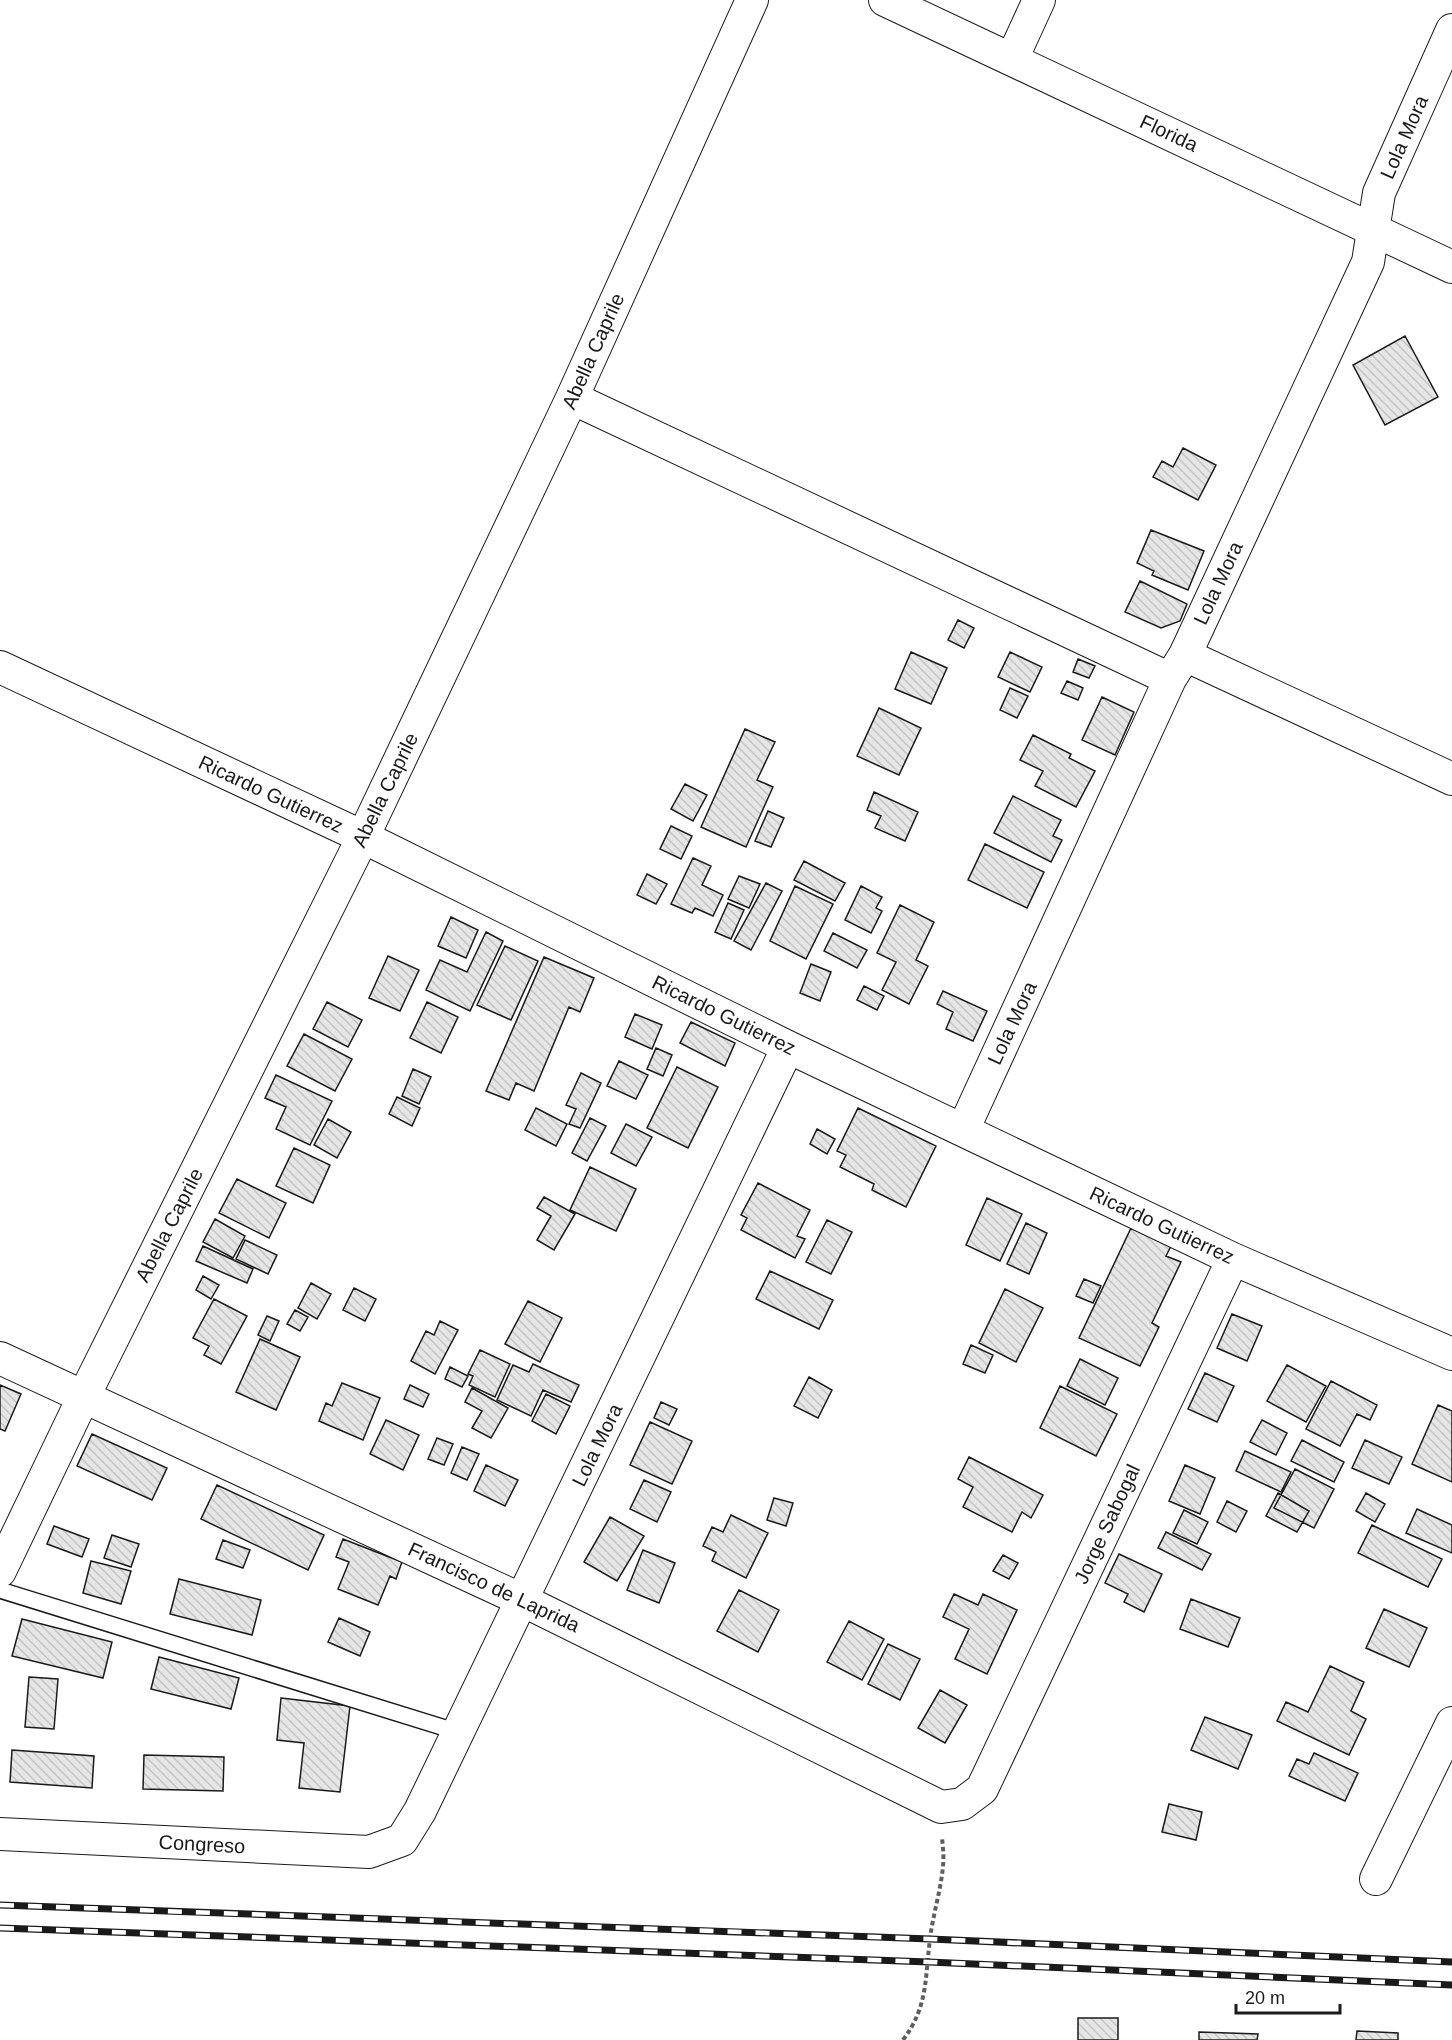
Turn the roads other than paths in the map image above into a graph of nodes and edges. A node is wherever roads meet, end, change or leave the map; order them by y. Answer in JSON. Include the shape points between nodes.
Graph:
{"nodes":[{"id":1,"x":752,"y":0,"type":"edge"},
{"id":2,"x":885,"y":0,"type":"edge"},
{"id":3,"x":1039,"y":0,"type":"edge"},
{"id":4,"x":1452,"y":30,"type":"edge"},
{"id":5,"x":1012,"y":59,"type":"junction"},
{"id":6,"x":1374,"y":230,"type":"junction"},
{"id":7,"x":1452,"y":267,"type":"edge"},
{"id":8,"x":572,"y":398,"type":"junction"},
{"id":9,"x":0,"y":667,"type":"edge"},
{"id":10,"x":1177,"y":667,"type":"junction"},
{"id":11,"x":1452,"y":779,"type":"edge"},
{"id":12,"x":363,"y":837,"type":"junction"},
{"id":13,"x":788,"y":1047,"type":"junction"},
{"id":14,"x":963,"y":1130,"type":"junction"},
{"id":15,"x":1233,"y":1259,"type":"junction"},
{"id":16,"x":1452,"y":1354,"type":"edge"},
{"id":17,"x":0,"y":1358,"type":"edge"},
{"id":18,"x":84,"y":1396,"type":"junction"},
{"id":19,"x":0,"y":1571,"type":"edge"},
{"id":20,"x":0,"y":1590,"type":"edge"},
{"id":21,"x":522,"y":1600,"type":"junction"},
{"id":22,"x":1452,"y":1724,"type":"edge"},
{"id":23,"x":458,"y":1732,"type":"junction"},
{"id":24,"x":941,"y":1807,"type":"joint"},
{"id":25,"x":0,"y":1834,"type":"edge"},
{"id":26,"x":402,"y":1840,"type":"joint"},
{"id":27,"x":1376,"y":1879,"type":"dead end"}],
"edges":[{"from":1,"to":8,"type":"street","name":"Abella Caprile"},
{"from":2,"to":5,"type":"street","name":"Florida"},
{"from":3,"to":5,"type":"street"},
{"from":4,"to":6,"type":"street","name":"Lola Mora","via":[[1379,192]]},
{"from":5,"to":6,"type":"street","name":"Florida"},
{"from":6,"to":7,"type":"street","name":"Florida"},
{"from":6,"to":10,"type":"street","name":"Lola Mora","via":[[1368,262]]},
{"from":8,"to":10,"type":"street"},
{"from":8,"to":12,"type":"street","name":"Abella Caprile"},
{"from":9,"to":12,"type":"street","name":"Ricardo Gutierrez"},
{"from":10,"to":11,"type":"street"},
{"from":10,"to":14,"type":"street","name":"Lola Mora"},
{"from":12,"to":13,"type":"street","name":"Ricardo Gutierrez"},
{"from":12,"to":18,"type":"street","name":"Abella Caprile"},
{"from":13,"to":14,"type":"street","name":"Ricardo Gutierrez"},
{"from":13,"to":21,"type":"street","name":"Lola Mora"},
{"from":14,"to":15,"type":"street","name":"Ricardo Gutierrez"},
{"from":15,"to":16,"type":"street","name":"Ricardo Gutierrez"},
{"from":15,"to":24,"type":"street","name":"Jorge Sabogal","via":[[982,1789],[962,1804]]},
{"from":17,"to":18,"type":"street","name":"Francisco de Laprida"},
{"from":18,"to":19,"type":"street","name":"Abella Caprile"},
{"from":18,"to":21,"type":"street","name":"Francisco de Laprida"},
{"from":20,"to":23,"type":"lane"},
{"from":21,"to":23,"type":"street","name":"Lola Mora"},
{"from":21,"to":24,"type":"street","name":"Francisco de Laprida"},
{"from":22,"to":27,"type":"street"},
{"from":23,"to":26,"type":"street","name":"Lola Mora"},
{"from":25,"to":26,"type":"street","name":"Congreso","via":[[369,1852]]}]}
